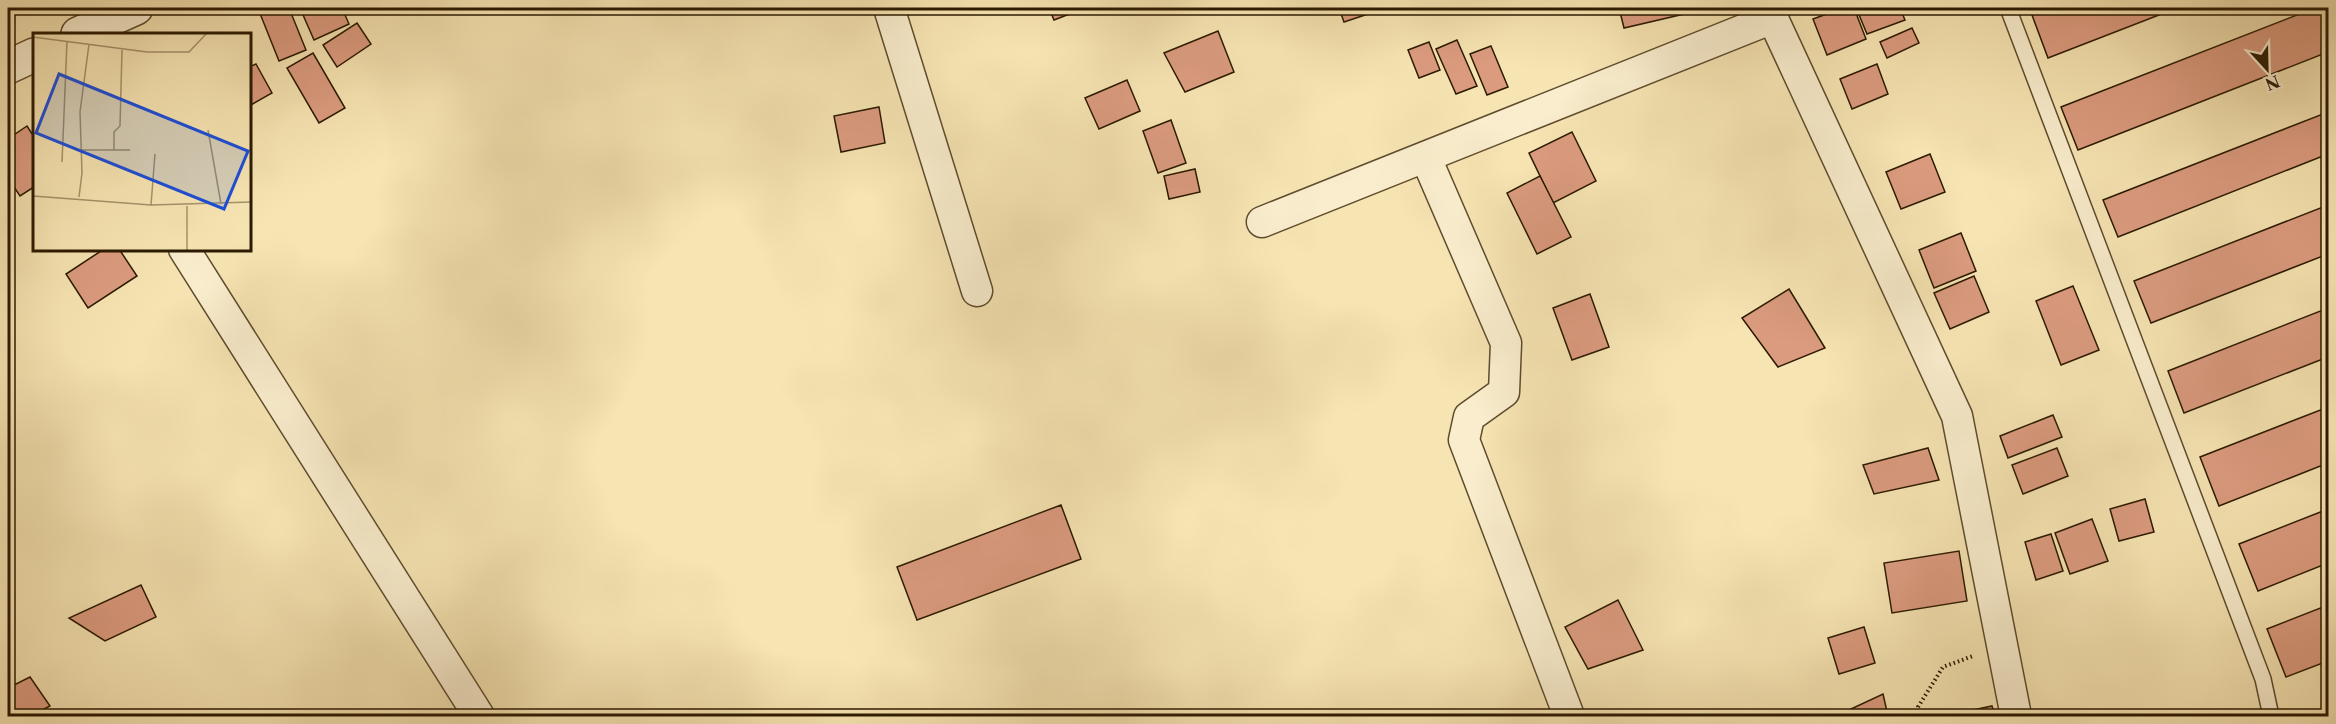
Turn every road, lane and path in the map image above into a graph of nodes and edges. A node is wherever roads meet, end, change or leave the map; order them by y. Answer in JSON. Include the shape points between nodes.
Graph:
{"nodes":[{"id":1,"x":136,"y":8,"type":"edge"},
{"id":2,"x":889,"y":8,"type":"edge"},
{"id":3,"x":2008,"y":8,"type":"edge"},
{"id":4,"x":1771,"y":13,"type":"edge"},
{"id":5,"x":80,"y":33,"type":"edge"},
{"id":6,"x":33,"y":55,"type":"edge"},
{"id":7,"x":8,"y":67,"type":"edge"},
{"id":8,"x":1426,"y":158,"type":"junction"},
{"id":9,"x":1262,"y":222,"type":"dead end"},
{"id":10,"x":185,"y":250,"type":"edge"},
{"id":11,"x":977,"y":291,"type":"dead end"},
{"id":12,"x":2002,"y":646,"type":"junction"},
{"id":13,"x":479,"y":717,"type":"edge"},
{"id":14,"x":1569,"y":717,"type":"edge"},
{"id":15,"x":1919,"y":717,"type":"edge"},
{"id":16,"x":2016,"y":717,"type":"edge"},
{"id":17,"x":2271,"y":717,"type":"edge"}],
"edges":[{"from":1,"to":5,"type":"street"},
{"from":2,"to":11,"type":"street"},
{"from":3,"to":17,"type":"lane","via":[[2263,680]]},
{"from":4,"to":8,"type":"street"},
{"from":4,"to":12,"type":"street","via":[[1957,417]]},
{"from":6,"to":7,"type":"street"},
{"from":8,"to":9,"type":"street"},
{"from":8,"to":14,"type":"street","via":[[1506,343],[1504,392],[1469,417],[1464,440]]},
{"from":10,"to":13,"type":"street"},
{"from":12,"to":15,"type":"path","via":[[1943,667],[1918,708]]},
{"from":12,"to":16,"type":"street"}]}
